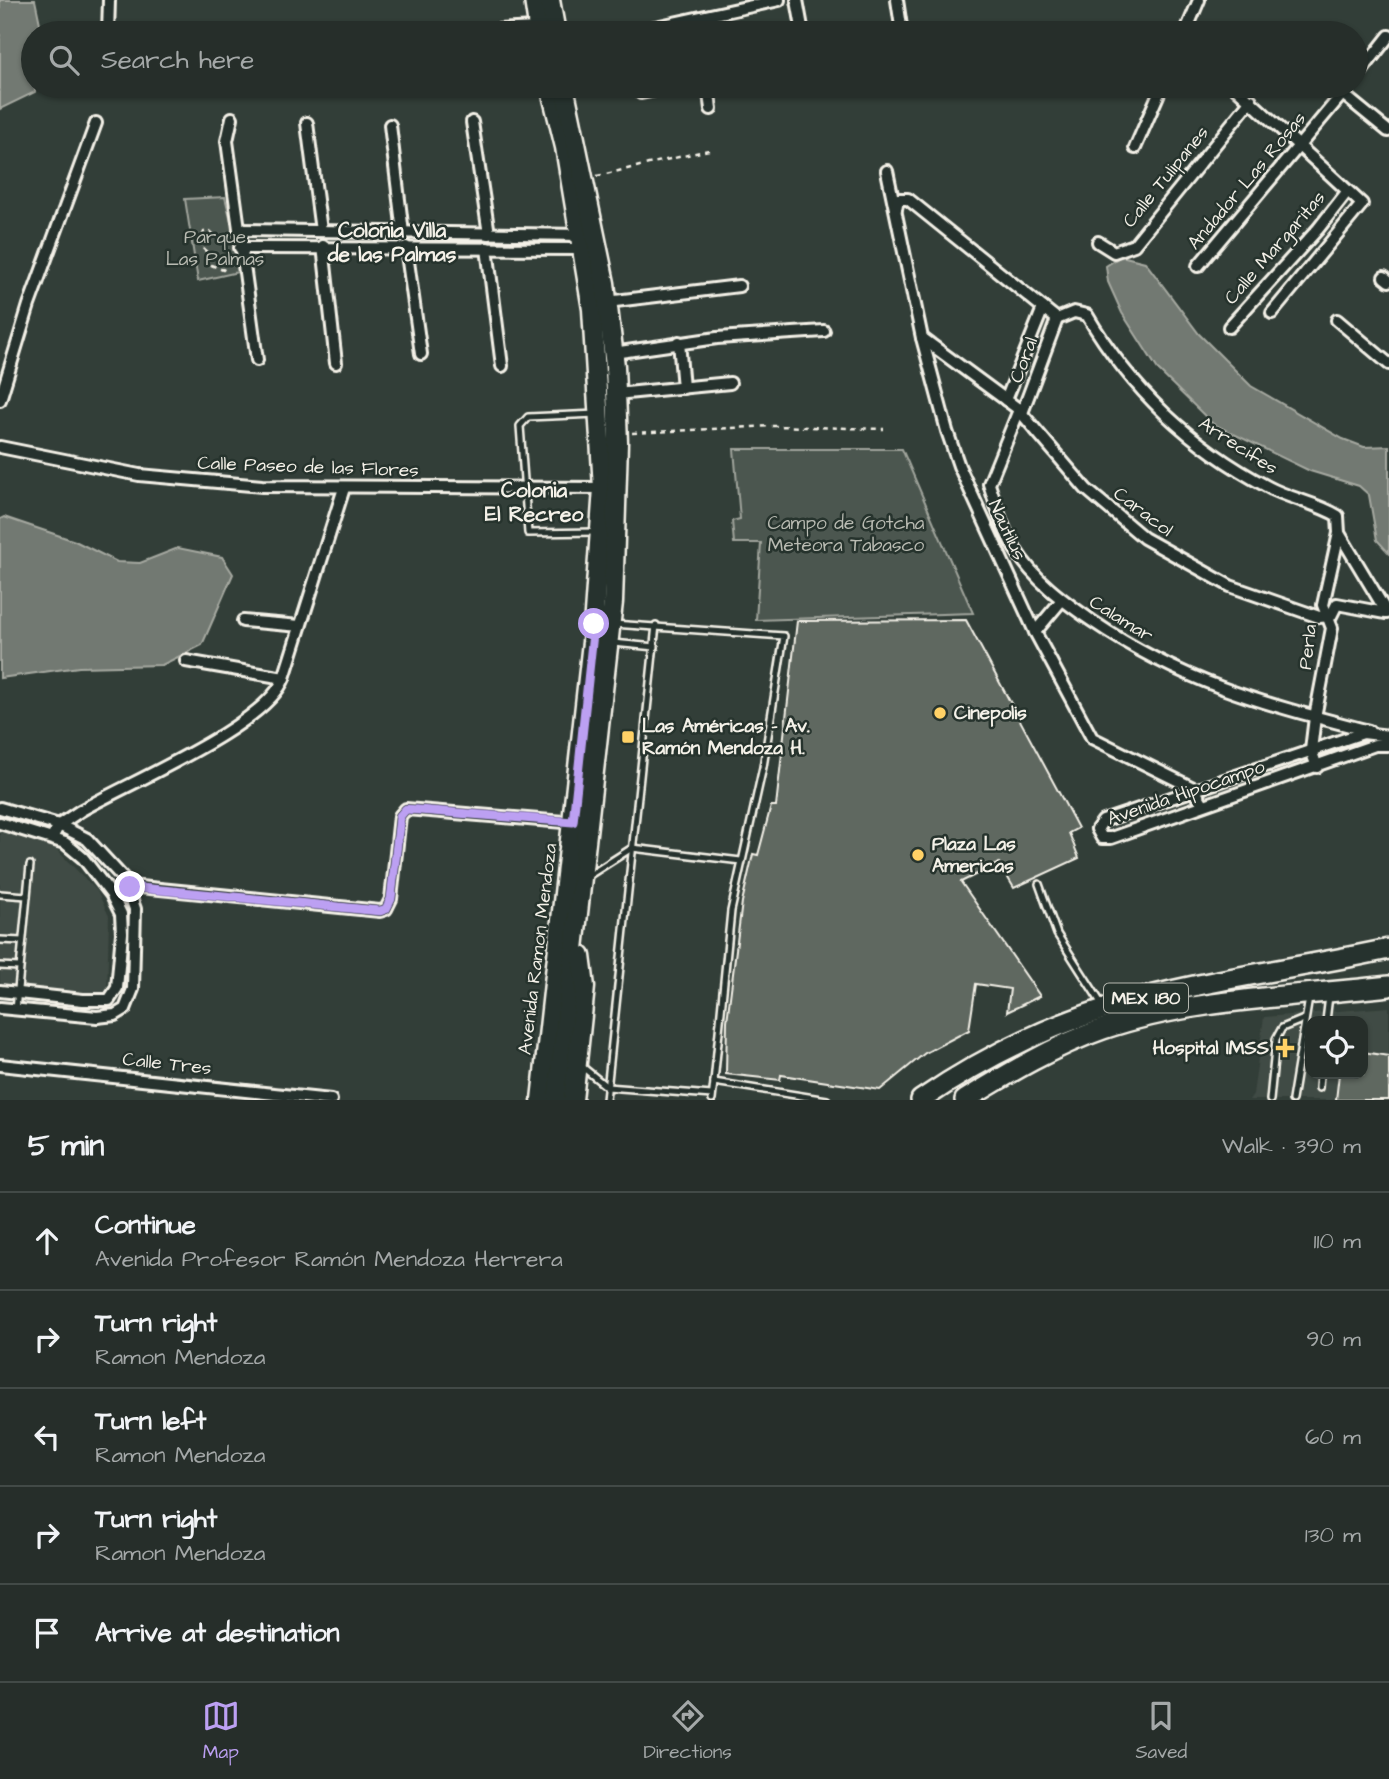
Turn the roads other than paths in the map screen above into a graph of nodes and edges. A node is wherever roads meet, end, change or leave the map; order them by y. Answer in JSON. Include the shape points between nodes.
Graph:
{"nodes":[{"id":1,"x":109,"y":0,"type":"edge"},
{"id":2,"x":534,"y":0,"type":"edge"},
{"id":3,"x":550,"y":0,"type":"edge"},
{"id":4,"x":779,"y":0,"type":"edge"},
{"id":5,"x":797,"y":0,"type":"edge"},
{"id":6,"x":897,"y":0,"type":"edge"},
{"id":7,"x":1199,"y":0,"type":"edge"},
{"id":8,"x":108,"y":21,"type":"edge"},
{"id":9,"x":537,"y":21,"type":"edge"},
{"id":10,"x":553,"y":21,"type":"edge"},
{"id":11,"x":691,"y":21,"type":"edge"},
{"id":12,"x":801,"y":21,"type":"edge"},
{"id":13,"x":900,"y":21,"type":"edge"},
{"id":14,"x":1190,"y":21,"type":"edge"},
{"id":15,"x":1389,"y":36,"type":"edge"},
{"id":16,"x":1368,"y":63,"type":"edge"},
{"id":17,"x":553,"y":98,"type":"edge"},
{"id":18,"x":567,"y":98,"type":"edge"},
{"id":19,"x":710,"y":98,"type":"edge"},
{"id":20,"x":1157,"y":98,"type":"edge"},
{"id":21,"x":1249,"y":98,"type":"edge"},
{"id":22,"x":1339,"y":98,"type":"edge"},
{"id":23,"x":1354,"y":98,"type":"edge"},
{"id":24,"x":1251,"y":100,"type":"junction"},
{"id":25,"x":711,"y":109,"type":"dead end"},
{"id":26,"x":232,"y":118,"type":"dead end"},
{"id":27,"x":472,"y":122,"type":"dead end"},
{"id":28,"x":96,"y":123,"type":"dead end"},
{"id":29,"x":307,"y":123,"type":"dead end"},
{"id":30,"x":390,"y":125,"type":"dead end"},
{"id":31,"x":1388,"y":131,"type":"edge"},
{"id":32,"x":1301,"y":145,"type":"junction"},
{"id":33,"x":1135,"y":148,"type":"dead end"},
{"id":34,"x":887,"y":171,"type":"dead end"},
{"id":35,"x":1348,"y":192,"type":"junction"},
{"id":36,"x":896,"y":216,"type":"junction"},
{"id":37,"x":321,"y":231,"type":"junction"},
{"id":38,"x":369,"y":232,"type":"junction"},
{"id":39,"x":398,"y":232,"type":"junction"},
{"id":40,"x":446,"y":233,"type":"junction"},
{"id":41,"x":466,"y":234,"type":"junction"},
{"id":42,"x":489,"y":234,"type":"junction"},
{"id":43,"x":240,"y":239,"type":"junction"},
{"id":44,"x":590,"y":242,"type":"junction"},
{"id":45,"x":1098,"y":242,"type":"dead end"},
{"id":46,"x":323,"y":246,"type":"junction"},
{"id":47,"x":370,"y":247,"type":"junction"},
{"id":48,"x":393,"y":247,"type":"junction"},
{"id":49,"x":406,"y":247,"type":"junction"},
{"id":50,"x":446,"y":247,"type":"junction"},
{"id":51,"x":466,"y":247,"type":"junction"},
{"id":52,"x":487,"y":248,"type":"junction"},
{"id":53,"x":1198,"y":266,"type":"dead end"},
{"id":54,"x":739,"y":286,"type":"dead end"},
{"id":55,"x":607,"y":302,"type":"junction"},
{"id":56,"x":1043,"y":308,"type":"junction"},
{"id":57,"x":1272,"y":313,"type":"dead end"},
{"id":58,"x":1058,"y":319,"type":"junction"},
{"id":59,"x":1337,"y":320,"type":"dead end"},
{"id":60,"x":1229,"y":327,"type":"dead end"},
{"id":61,"x":824,"y":331,"type":"dead end"},
{"id":62,"x":922,"y":338,"type":"junction"},
{"id":63,"x":679,"y":342,"type":"junction"},
{"id":64,"x":613,"y":352,"type":"junction"},
{"id":65,"x":421,"y":354,"type":"dead end"},
{"id":66,"x":257,"y":360,"type":"dead end"},
{"id":67,"x":336,"y":363,"type":"dead end"},
{"id":68,"x":1389,"y":364,"type":"edge"},
{"id":69,"x":502,"y":366,"type":"dead end"},
{"id":70,"x":730,"y":383,"type":"dead end"},
{"id":71,"x":683,"y":388,"type":"junction"},
{"id":72,"x":616,"y":394,"type":"junction"},
{"id":73,"x":0,"y":400,"type":"edge"},
{"id":74,"x":1006,"y":400,"type":"junction"},
{"id":75,"x":1021,"y":411,"type":"junction"},
{"id":76,"x":600,"y":414,"type":"junction"},
{"id":77,"x":0,"y":447,"type":"edge"},
{"id":78,"x":344,"y":488,"type":"junction"},
{"id":79,"x":610,"y":488,"type":"junction"},
{"id":80,"x":523,"y":489,"type":"junction"},
{"id":81,"x":600,"y":532,"type":"junction"},
{"id":82,"x":1339,"y":533,"type":"junction"},
{"id":83,"x":1062,"y":601,"type":"junction"},
{"id":84,"x":1387,"y":613,"type":"edge"},
{"id":85,"x":1329,"y":617,"type":"junction"},
{"id":86,"x":243,"y":621,"type":"dead end"},
{"id":87,"x":656,"y":625,"type":"junction"},
{"id":88,"x":300,"y":626,"type":"junction"},
{"id":89,"x":1035,"y":632,"type":"junction"},
{"id":90,"x":601,"y":633,"type":"junction"},
{"id":91,"x":654,"y":647,"type":"junction"},
{"id":92,"x":186,"y":662,"type":"dead end"},
{"id":93,"x":284,"y":678,"type":"junction"},
{"id":94,"x":1315,"y":717,"type":"junction"},
{"id":95,"x":1373,"y":732,"type":"junction"},
{"id":96,"x":1389,"y":736,"type":"edge"},
{"id":97,"x":1389,"y":745,"type":"edge"},
{"id":98,"x":1311,"y":750,"type":"junction"},
{"id":99,"x":1317,"y":767,"type":"junction"},
{"id":100,"x":1193,"y":788,"type":"junction"},
{"id":101,"x":1203,"y":804,"type":"junction"},
{"id":102,"x":0,"y":808,"type":"edge"},
{"id":103,"x":0,"y":823,"type":"edge"},
{"id":104,"x":581,"y":823,"type":"junction"},
{"id":105,"x":59,"y":825,"type":"junction"},
{"id":106,"x":52,"y":838,"type":"junction"},
{"id":107,"x":632,"y":848,"type":"junction"},
{"id":108,"x":741,"y":861,"type":"junction"},
{"id":109,"x":30,"y":865,"type":"dead end"},
{"id":110,"x":583,"y":880,"type":"junction"},
{"id":111,"x":1039,"y":884,"type":"dead end"},
{"id":112,"x":130,"y":887,"type":"junction"},
{"id":113,"x":0,"y":894,"type":"edge"},
{"id":114,"x":27,"y":896,"type":"junction"},
{"id":115,"x":577,"y":932,"type":"junction"},
{"id":116,"x":0,"y":940,"type":"edge"},
{"id":117,"x":22,"y":941,"type":"junction"},
{"id":118,"x":1389,"y":948,"type":"edge"},
{"id":119,"x":1334,"y":961,"type":"junction"},
{"id":120,"x":0,"y":966,"type":"edge"},
{"id":121,"x":19,"y":967,"type":"junction"},
{"id":122,"x":1389,"y":986,"type":"edge"},
{"id":123,"x":0,"y":990,"type":"edge"},
{"id":124,"x":17,"y":993,"type":"junction"},
{"id":125,"x":1329,"y":993,"type":"junction"},
{"id":126,"x":1309,"y":995,"type":"junction"},
{"id":127,"x":0,"y":1009,"type":"edge"},
{"id":128,"x":1105,"y":1009,"type":"junction"},
{"id":129,"x":16,"y":1010,"type":"junction"},
{"id":130,"x":1327,"y":1016,"type":"edge"},
{"id":131,"x":1304,"y":1019,"type":"junction"},
{"id":132,"x":577,"y":1062,"type":"junction"},
{"id":133,"x":0,"y":1065,"type":"edge"},
{"id":134,"x":1320,"y":1079,"type":"edge"},
{"id":135,"x":714,"y":1082,"type":"junction"},
{"id":136,"x":607,"y":1087,"type":"junction"},
{"id":137,"x":1319,"y":1088,"type":"dead end"},
{"id":138,"x":712,"y":1097,"type":"edge"},
{"id":139,"x":331,"y":1100,"type":"edge"},
{"id":140,"x":541,"y":1100,"type":"edge"},
{"id":141,"x":558,"y":1100,"type":"edge"},
{"id":142,"x":573,"y":1100,"type":"edge"},
{"id":143,"x":606,"y":1100,"type":"edge"},
{"id":144,"x":827,"y":1100,"type":"edge"},
{"id":145,"x":921,"y":1100,"type":"edge"},
{"id":146,"x":965,"y":1100,"type":"edge"},
{"id":147,"x":1270,"y":1100,"type":"edge"},
{"id":148,"x":1292,"y":1100,"type":"edge"}],
"edges":[{"from":1,"to":8,"type":"street"},
{"from":2,"to":9,"type":"main road"},
{"from":3,"to":10,"type":"main road"},
{"from":4,"to":11,"type":"street"},
{"from":5,"to":12,"type":"street"},
{"from":6,"to":13,"type":"street"},
{"from":7,"to":14,"type":"street"},
{"from":15,"to":16,"type":"street"},
{"from":17,"to":44,"type":"main road"},
{"from":18,"to":44,"type":"main road","via":[[585,178]]},
{"from":19,"to":25,"type":"street"},
{"from":20,"to":33,"type":"street"},
{"from":21,"to":24,"type":"street"},
{"from":22,"to":32,"type":"street","name":"Andador Las Rosas"},
{"from":23,"to":31,"type":"street"},
{"from":24,"to":32,"type":"street"},
{"from":24,"to":45,"type":"street","name":"Calle Tulipanes","via":[[1134,245],[1114,252]]},
{"from":26,"to":43,"type":"street","via":[[227,141]]},
{"from":27,"to":42,"type":"street"},
{"from":28,"to":73,"type":"street","via":[[29,305]]},
{"from":29,"to":37,"type":"street"},
{"from":30,"to":39,"type":"street"},
{"from":32,"to":35,"type":"street"},
{"from":32,"to":53,"type":"street","name":"Andador Las Rosas"},
{"from":34,"to":36,"type":"street","name":"Nautilus"},
{"from":35,"to":57,"type":"street","via":[[1363,206]]},
{"from":35,"to":60,"type":"street","name":"Calle Margaritas"},
{"from":36,"to":56,"type":"street","via":[[898,199],[908,199]]},
{"from":36,"to":62,"type":"street","name":"Nautilus"},
{"from":37,"to":38,"type":"street"},
{"from":37,"to":43,"type":"street"},
{"from":38,"to":39,"type":"street"},
{"from":38,"to":47,"type":"street","via":[[374,239]]},
{"from":39,"to":40,"type":"street"},
{"from":39,"to":48,"type":"street","via":[[386,240]]},
{"from":40,"to":41,"type":"street"},
{"from":40,"to":50,"type":"street","via":[[452,241]]},
{"from":41,"to":42,"type":"street"},
{"from":41,"to":51,"type":"street","via":[[459,241]]},
{"from":42,"to":44,"type":"street"},
{"from":43,"to":46,"type":"street"},
{"from":43,"to":66,"type":"street"},
{"from":44,"to":52,"type":"street"},
{"from":44,"to":55,"type":"main road"},
{"from":44,"to":76,"type":"main road"},
{"from":46,"to":47,"type":"street"},
{"from":46,"to":67,"type":"street"},
{"from":47,"to":48,"type":"street"},
{"from":48,"to":49,"type":"street"},
{"from":49,"to":50,"type":"street"},
{"from":49,"to":65,"type":"street"},
{"from":50,"to":51,"type":"street"},
{"from":51,"to":52,"type":"street"},
{"from":52,"to":69,"type":"street"},
{"from":54,"to":55,"type":"street"},
{"from":55,"to":64,"type":"main road"},
{"from":56,"to":58,"type":"street"},
{"from":56,"to":74,"type":"street","name":"Coral"},
{"from":58,"to":75,"type":"street","name":"Coral"},
{"from":58,"to":82,"type":"street","name":"Arrecifes","via":[[1084,313],[1135,383],[1189,436],[1268,487],[1335,514]]},
{"from":59,"to":68,"type":"street"},
{"from":61,"to":63,"type":"street"},
{"from":62,"to":74,"type":"street","name":"Caracol"},
{"from":62,"to":89,"type":"street","name":"Nautilus","via":[[959,466]]},
{"from":63,"to":64,"type":"street"},
{"from":63,"to":71,"type":"street"},
{"from":64,"to":72,"type":"main road"},
{"from":70,"to":71,"type":"street"},
{"from":71,"to":72,"type":"street"},
{"from":72,"to":79,"type":"main road","via":[[618,434]]},
{"from":74,"to":75,"type":"street","name":"Caracol"},
{"from":75,"to":83,"type":"street","name":"Calamar","via":[[989,484],[1015,550]]},
{"from":75,"to":85,"type":"street","name":"Caracol","via":[[1086,489],[1163,551],[1230,586]]},
{"from":76,"to":79,"type":"main road"},
{"from":76,"to":80,"type":"lane","via":[[524,418],[520,426]]},
{"from":77,"to":78,"type":"street","name":"Calle Paseo de las Flores","via":[[167,478]]},
{"from":78,"to":80,"type":"street","name":"Calle Paseo de las Flores"},
{"from":78,"to":88,"type":"street"},
{"from":79,"to":80,"type":"street","name":"Calle Paseo de las Flores"},
{"from":79,"to":81,"type":"main road"},
{"from":79,"to":90,"type":"main road"},
{"from":80,"to":81,"type":"lane","via":[[528,533]]},
{"from":81,"to":90,"type":"main road"},
{"from":82,"to":84,"type":"street","name":"Arrecifes"},
{"from":82,"to":85,"type":"street","name":"Perla","via":[[1324,604]]},
{"from":83,"to":89,"type":"street"},
{"from":83,"to":94,"type":"street","name":"Calamar","via":[[1188,677]]},
{"from":84,"to":85,"type":"street","via":[[1337,604]]},
{"from":85,"to":94,"type":"street","name":"Perla","via":[[1332,628]]},
{"from":86,"to":88,"type":"street"},
{"from":87,"to":90,"type":"lane"},
{"from":87,"to":91,"type":"lane"},
{"from":87,"to":108,"type":"lane","via":[[784,636],[763,768]]},
{"from":88,"to":93,"type":"street"},
{"from":89,"to":100,"type":"street","name":"Nautilus","via":[[1092,737]]},
{"from":90,"to":91,"type":"lane"},
{"from":90,"to":104,"type":"main road"},
{"from":90,"to":104,"type":"main road","name":"Avenida Ramon Mendoza","via":[[575,803]]},
{"from":91,"to":107,"type":"lane"},
{"from":92,"to":93,"type":"street"},
{"from":93,"to":105,"type":"street","via":[[274,698],[246,720]]},
{"from":94,"to":95,"type":"street","name":"Calamar"},
{"from":94,"to":98,"type":"street","name":"Perla"},
{"from":95,"to":96,"type":"street"},
{"from":95,"to":98,"type":"street","name":"Avenida Hipocampo"},
{"from":97,"to":99,"type":"street","name":"Avenida Hipocampo","via":[[1375,745]]},
{"from":98,"to":99,"type":"street","name":"Perla"},
{"from":98,"to":100,"type":"street","name":"Avenida Hipocampo"},
{"from":99,"to":101,"type":"street","name":"Avenida Hipocampo"},
{"from":100,"to":101,"type":"street"},
{"from":100,"to":101,"type":"street","name":"Avenida Hipocampo","via":[[1103,821],[1098,835],[1111,838]]},
{"from":102,"to":105,"type":"street"},
{"from":103,"to":106,"type":"street"},
{"from":104,"to":110,"type":"main road"},
{"from":104,"to":112,"type":"street","via":[[406,809],[400,816],[391,899],[380,911]]},
{"from":104,"to":140,"type":"main road","name":"Avenida Ramon Mendoza"},
{"from":105,"to":106,"type":"street"},
{"from":105,"to":112,"type":"street","via":[[93,844]]},
{"from":106,"to":124,"type":"street","via":[[83,858],[118,906],[122,939],[117,988],[106,1001]]},
{"from":107,"to":108,"type":"lane"},
{"from":107,"to":110,"type":"lane"},
{"from":107,"to":136,"type":"lane"},
{"from":108,"to":135,"type":"lane","via":[[729,925]]},
{"from":109,"to":114,"type":"lane"},
{"from":110,"to":115,"type":"main road"},
{"from":111,"to":128,"type":"lane","via":[[1057,934]]},
{"from":112,"to":129,"type":"street","via":[[135,903],[135,949],[133,993],[125,1009],[97,1017]]},
{"from":113,"to":114,"type":"lane"},
{"from":114,"to":117,"type":"lane"},
{"from":115,"to":132,"type":"main road","via":[[585,987]]},
{"from":115,"to":141,"type":"main road"},
{"from":116,"to":117,"type":"lane"},
{"from":117,"to":121,"type":"lane"},
{"from":118,"to":119,"type":"highway","number":"MEX 180"},
{"from":119,"to":126,"type":"highway"},
{"from":119,"to":128,"type":"highway","number":"MEX 180","via":[[1163,993]]},
{"from":120,"to":121,"type":"lane"},
{"from":121,"to":124,"type":"lane"},
{"from":122,"to":125,"type":"highway","number":"MEX 180"},
{"from":123,"to":124,"type":"street"},
{"from":124,"to":129,"type":"lane"},
{"from":125,"to":126,"type":"highway","number":"MEX 180"},
{"from":125,"to":130,"type":"lane"},
{"from":126,"to":131,"type":"lane"},
{"from":126,"to":146,"type":"highway","number":"MEX 180","via":[[1187,1009],[1112,1026],[1053,1051]]},
{"from":127,"to":129,"type":"street"},
{"from":128,"to":145,"type":"highway","number":"MEX 180","via":[[1000,1053]]},
{"from":131,"to":147,"type":"lane","via":[[1282,1028],[1276,1040]]},
{"from":131,"to":148,"type":"lane"},
{"from":132,"to":136,"type":"lane"},
{"from":132,"to":142,"type":"main road"},
{"from":133,"to":139,"type":"street","name":"Calle Tres"},
{"from":134,"to":137,"type":"lane"},
{"from":135,"to":138,"type":"lane"},
{"from":135,"to":144,"type":"lane"},
{"from":136,"to":138,"type":"lane"},
{"from":136,"to":143,"type":"lane"}]}
